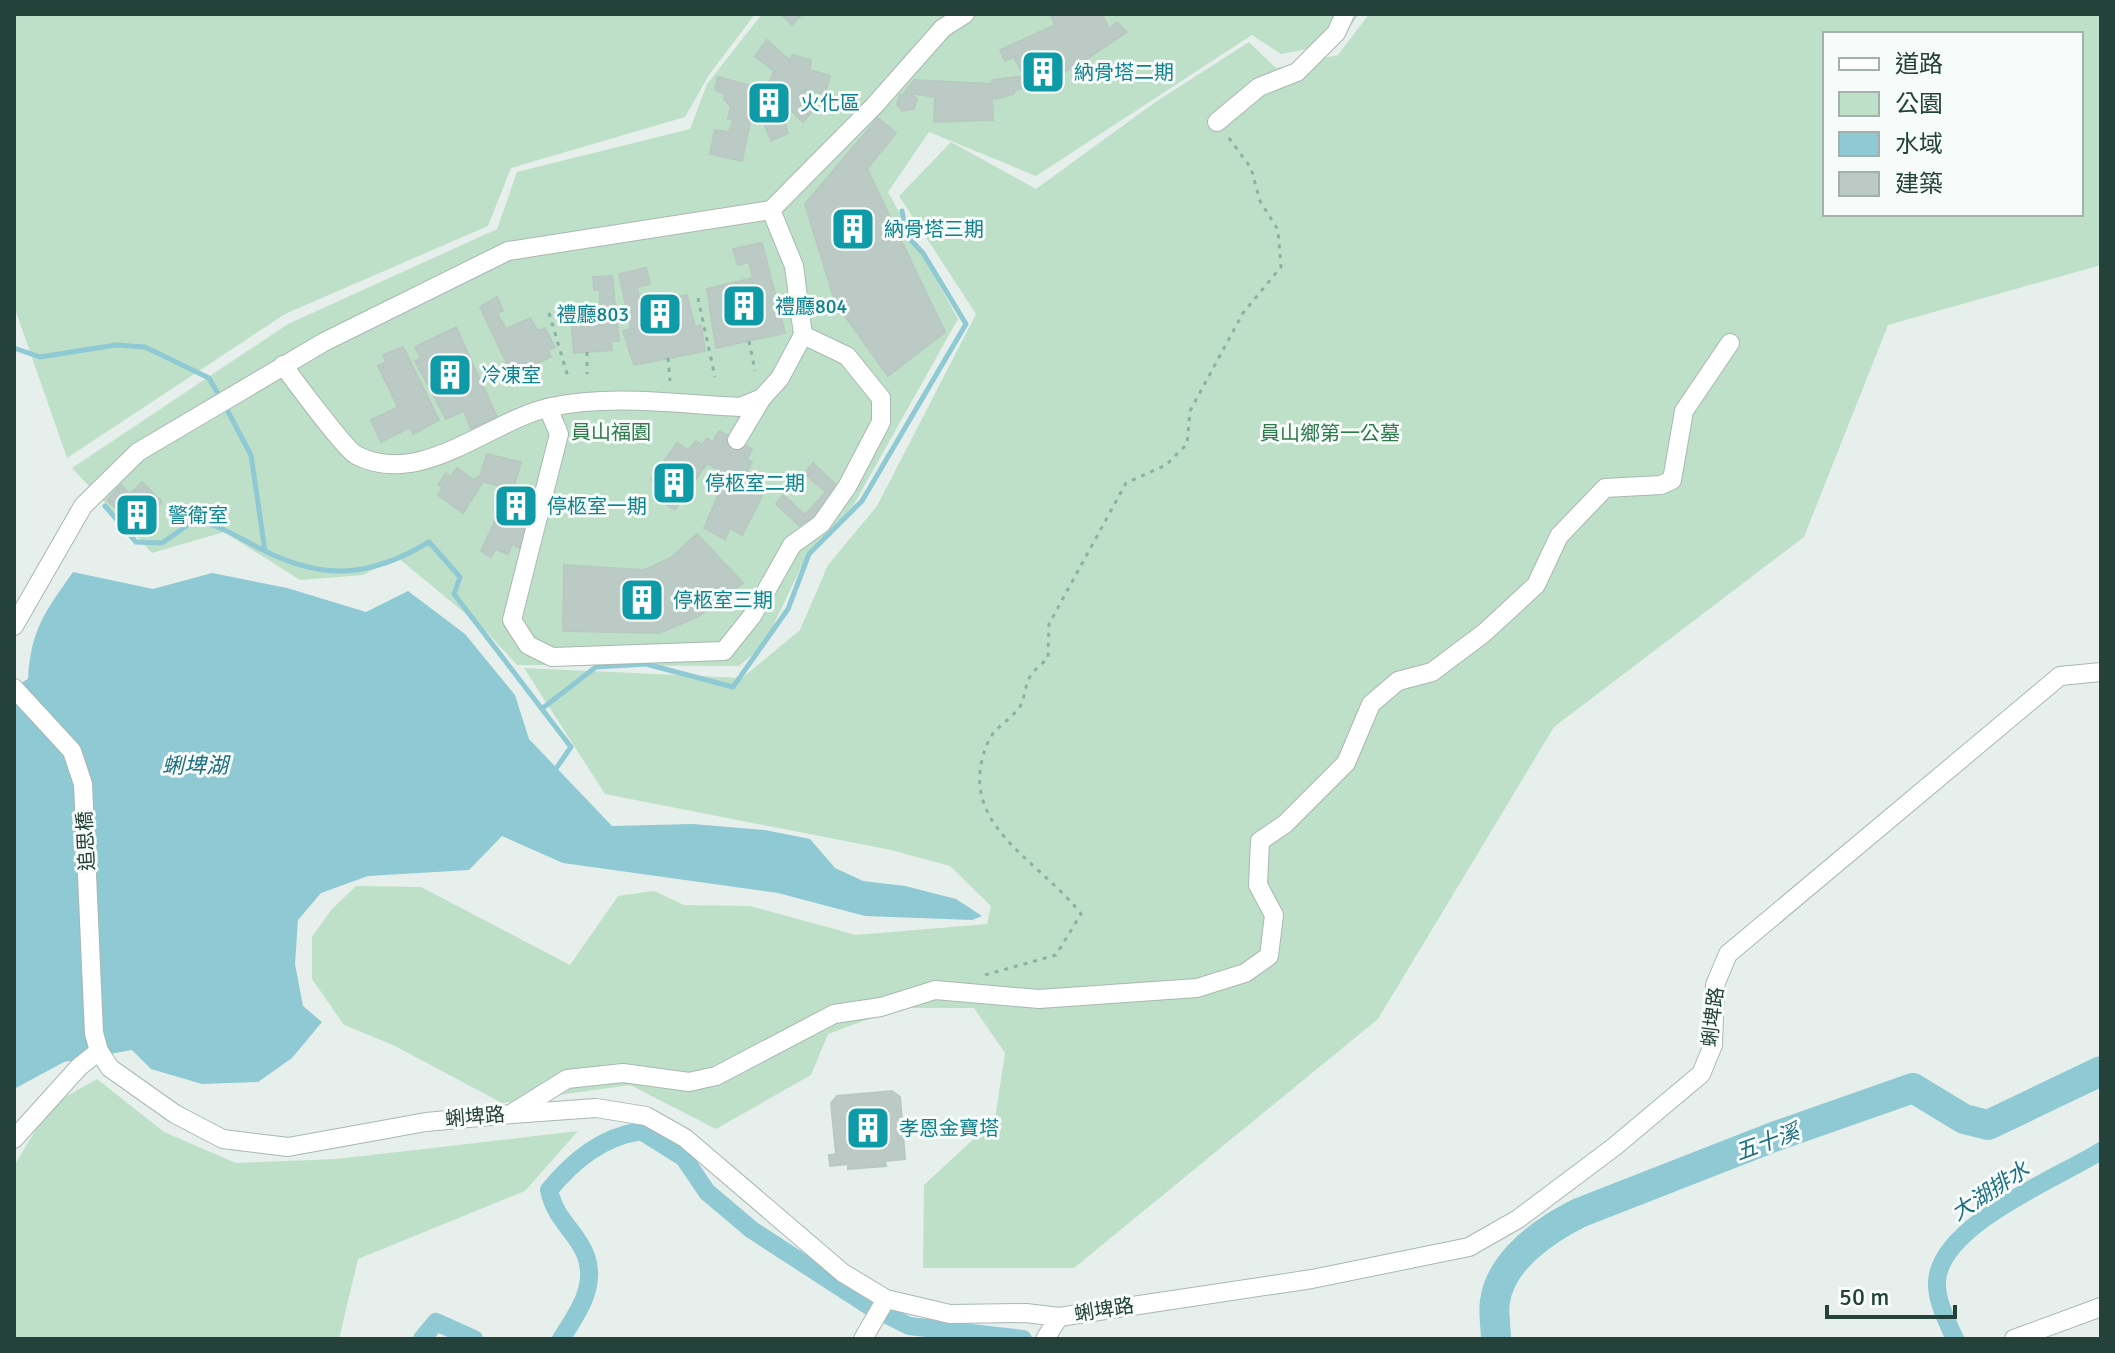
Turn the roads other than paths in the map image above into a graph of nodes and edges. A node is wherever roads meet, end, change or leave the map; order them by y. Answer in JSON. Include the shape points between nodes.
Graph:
{"nodes":[{"id":1,"x":965,"y":14,"type":"edge"},
{"id":2,"x":1345,"y":14,"type":"edge"},
{"id":3,"x":1217,"y":122,"type":"road end"},
{"id":4,"x":771,"y":210,"type":"junction"},
{"id":5,"x":803,"y":335,"type":"junction"},
{"id":6,"x":1730,"y":343,"type":"dead end"},
{"id":7,"x":283,"y":365,"type":"junction"},
{"id":8,"x":762,"y":398,"type":"junction"},
{"id":9,"x":548,"y":408,"type":"junction"},
{"id":10,"x":737,"y":440,"type":"dead end"},
{"id":11,"x":14,"y":626,"type":"edge"},
{"id":12,"x":2101,"y":672,"type":"edge"},
{"id":13,"x":14,"y":688,"type":"edge"},
{"id":14,"x":99,"y":1051,"type":"junction"},
{"id":15,"x":512,"y":1114,"type":"junction"},
{"id":16,"x":14,"y":1139,"type":"edge"},
{"id":17,"x":886,"y":1299,"type":"junction"},
{"id":18,"x":2101,"y":1307,"type":"edge"},
{"id":19,"x":1059,"y":1317,"type":"junction"},
{"id":20,"x":867,"y":1332,"type":"edge"},
{"id":21,"x":1045,"y":1339,"type":"edge"},
{"id":22,"x":2014,"y":1339,"type":"edge"}],
"edges":[{"from":1,"to":4,"type":"street","via":[[943,28]]},
{"from":2,"to":3,"type":"street","via":[[1336,33],[1297,72],[1259,87]]},
{"from":4,"to":5,"type":"street","via":[[794,266]]},
{"from":4,"to":7,"type":"street","via":[[508,251]]},
{"from":5,"to":8,"type":"street","via":[[780,378]]},
{"from":5,"to":9,"type":"street","via":[[847,356],[881,398],[881,422],[847,487],[821,524],[792,545],[752,616],[724,651],[552,657],[528,645],[512,620],[559,434]]},
{"from":6,"to":15,"type":"street","via":[[1684,411],[1672,480],[1605,488],[1559,536],[1536,585],[1432,672],[1398,681],[1371,704],[1346,763],[1285,824],[1260,841],[1258,885],[1274,915],[1269,956],[1245,973],[1197,988],[1039,999],[935,990],[881,1007],[834,1014],[716,1076],[689,1082],[623,1073],[567,1079]]},
{"from":7,"to":9,"type":"street","via":[[354,454],[391,463],[416,463],[445,453]]},
{"from":7,"to":11,"type":"street","via":[[138,452],[83,506]]},
{"from":8,"to":9,"type":"street","via":[[740,407],[589,401]]},
{"from":8,"to":10,"type":"street"},
{"from":12,"to":19,"type":"street","name":"蜊埤路","via":[[2060,676],[1728,954],[1715,985],[1713,1045],[1701,1074],[1518,1219],[1469,1247],[1312,1279]]},
{"from":13,"to":14,"type":"street","name":"追思橋","via":[[72,751],[83,784]]},
{"from":14,"to":15,"type":"street","name":"蜊埤路","via":[[110,1068],[223,1139],[288,1147],[426,1122]]},
{"from":14,"to":16,"type":"street"},
{"from":15,"to":17,"type":"street","name":"蜊埤路","via":[[596,1108],[646,1116],[685,1138],[843,1273]]},
{"from":17,"to":19,"type":"street","name":"蜊埤路","via":[[950,1314]]},
{"from":17,"to":20,"type":"street"},
{"from":18,"to":22,"type":"street"},
{"from":19,"to":21,"type":"street"}]}
